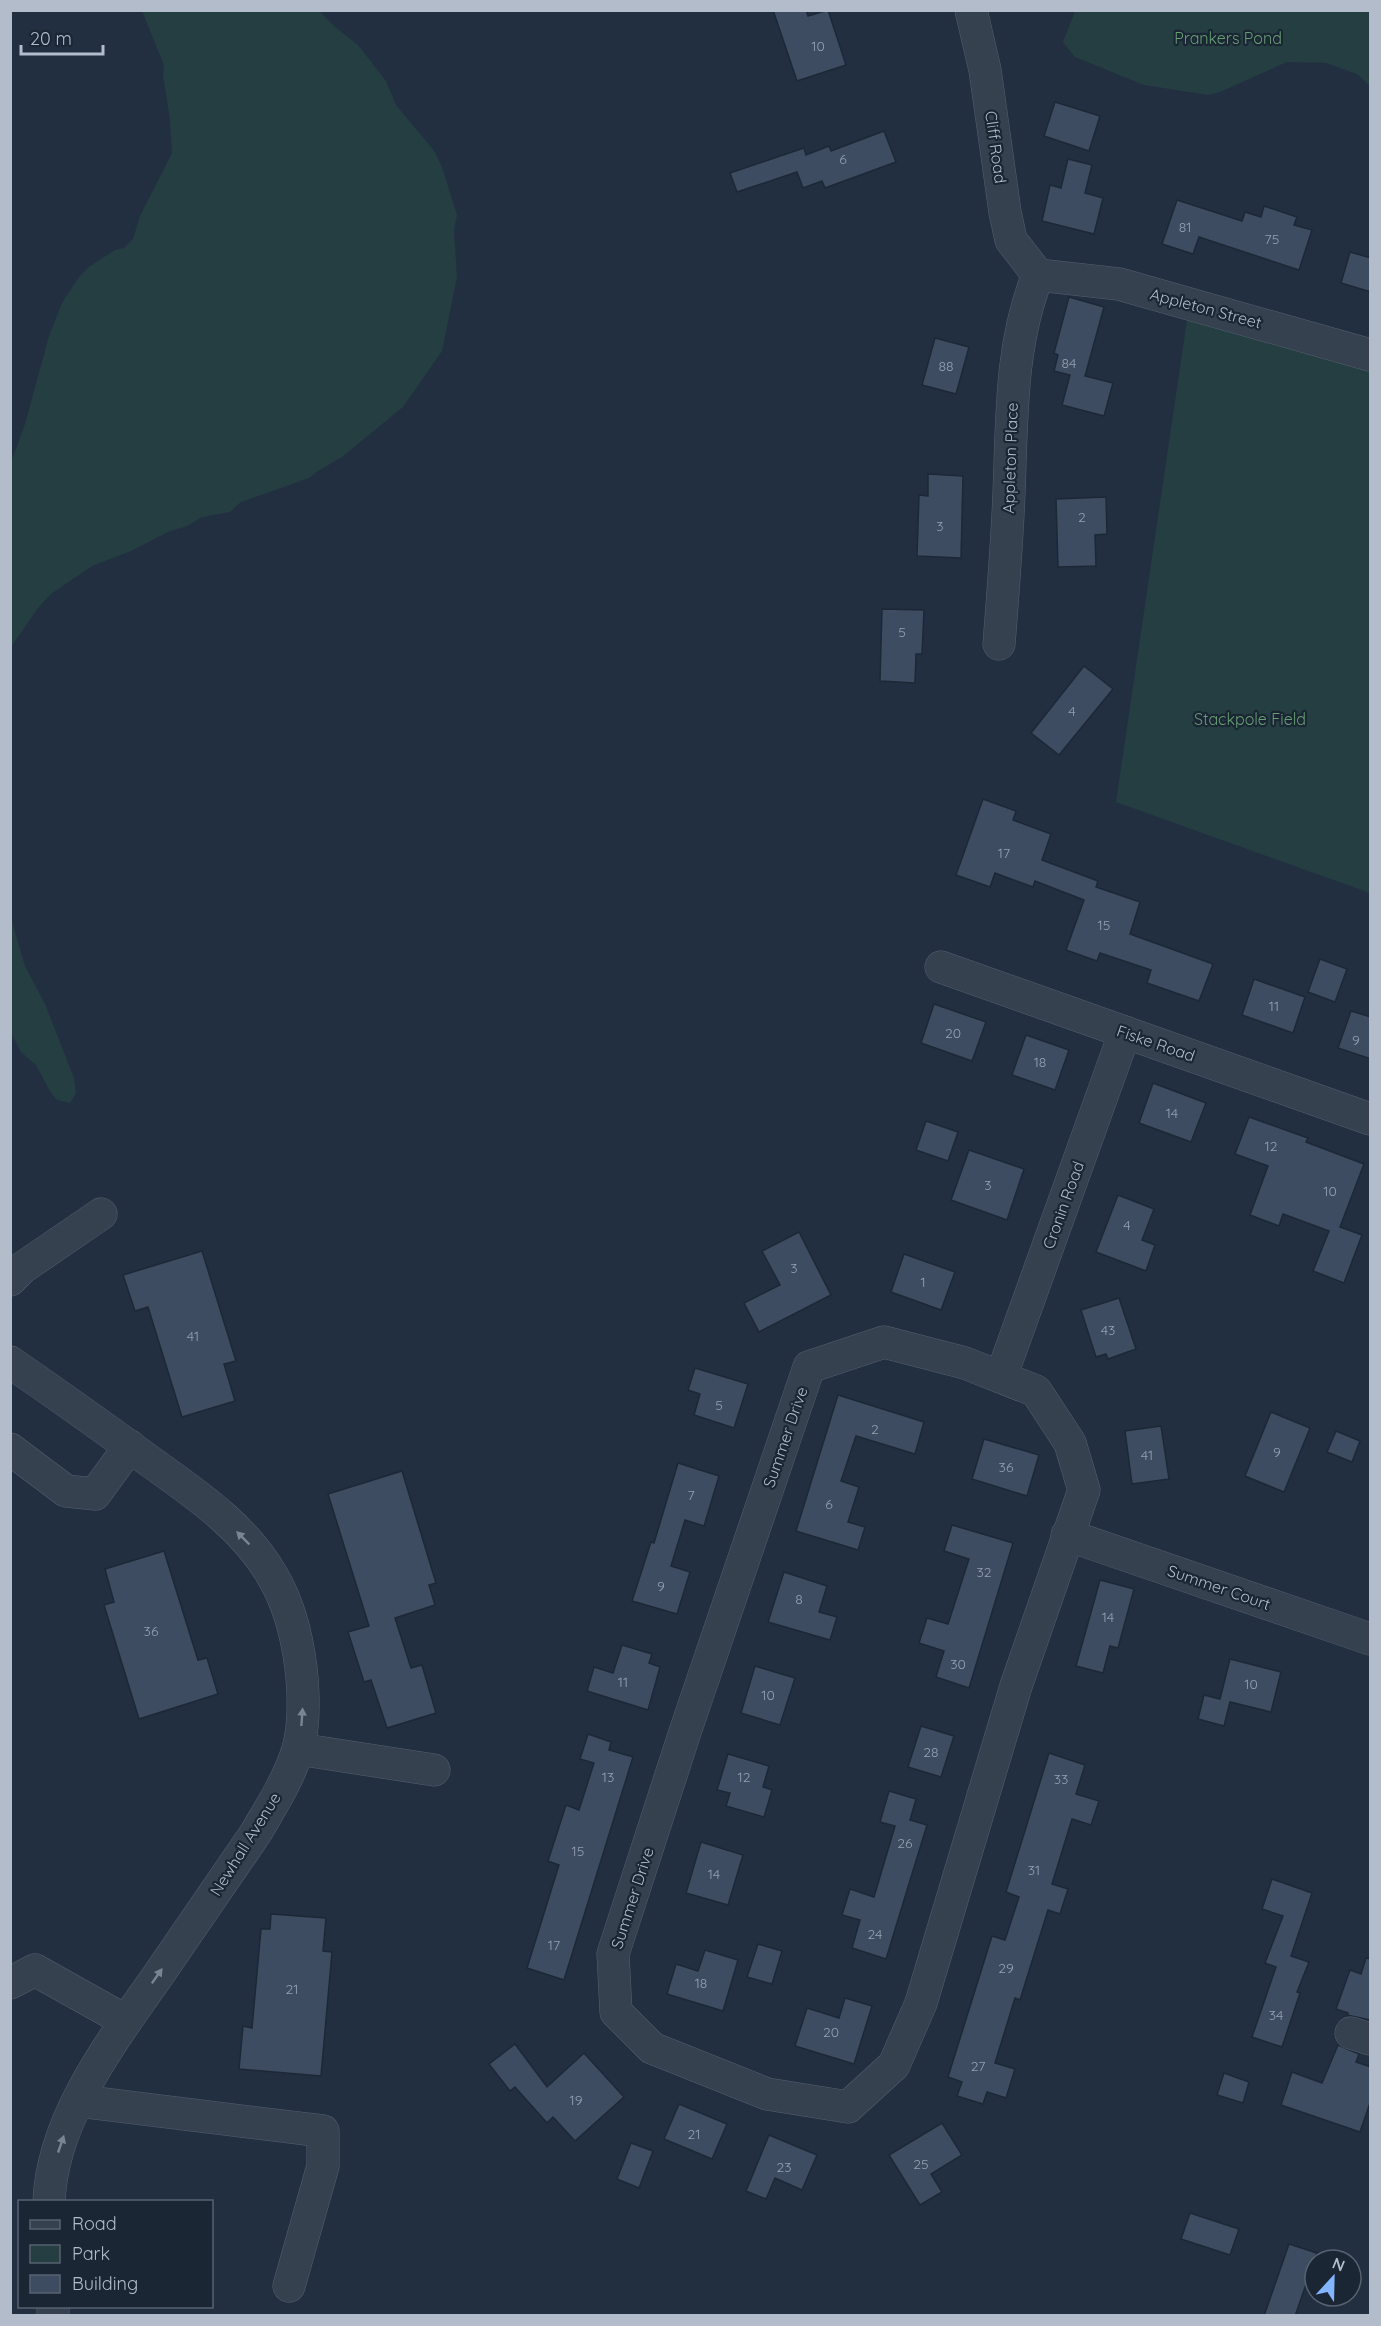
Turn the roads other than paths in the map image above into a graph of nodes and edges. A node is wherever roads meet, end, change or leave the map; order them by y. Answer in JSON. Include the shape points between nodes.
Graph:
{"nodes":[{"id":1,"x":971,"y":10,"type":"edge"},
{"id":2,"x":1038,"y":275,"type":"junction"},
{"id":3,"x":1371,"y":355,"type":"edge"},
{"id":4,"x":999,"y":644,"type":"dead end"},
{"id":5,"x":941,"y":967,"type":"dead end"},
{"id":6,"x":1125,"y":1032,"type":"junction"},
{"id":7,"x":1371,"y":1119,"type":"edge"},
{"id":8,"x":101,"y":1214,"type":"dead end"},
{"id":9,"x":10,"y":1280,"type":"edge"},
{"id":10,"x":10,"y":1362,"type":"edge"},
{"id":11,"x":1001,"y":1377,"type":"junction"},
{"id":12,"x":130,"y":1446,"type":"junction"},
{"id":13,"x":10,"y":1449,"type":"edge"},
{"id":14,"x":1067,"y":1535,"type":"junction"},
{"id":15,"x":1371,"y":1639,"type":"edge"},
{"id":16,"x":298,"y":1749,"type":"junction"},
{"id":17,"x":434,"y":1770,"type":"dead end"},
{"id":18,"x":10,"y":1983,"type":"edge"},
{"id":19,"x":126,"y":2021,"type":"junction"},
{"id":20,"x":79,"y":2101,"type":"junction"},
{"id":21,"x":49,"y":2200,"type":"edge"},
{"id":22,"x":289,"y":2286,"type":"dead end"}],
"edges":[{"from":1,"to":2,"type":"street","name":"Cliff Road","via":[[986,70],[1011,240]]},
{"from":2,"to":3,"type":"street","name":"Appleton Street","via":[[1119,284]]},
{"from":2,"to":4,"type":"street","name":"Appleton Place","via":[[1028,301],[1013,378]]},
{"from":5,"to":6,"type":"street","name":"Fiske Road"},
{"from":6,"to":7,"type":"street","name":"Fiske Road"},
{"from":6,"to":11,"type":"street","name":"Cronin Road"},
{"from":8,"to":9,"type":"street"},
{"from":10,"to":12,"type":"street","name":"Newhall Avenue"},
{"from":11,"to":14,"type":"street","name":"Summer Drive","via":[[1036,1391],[1070,1443],[1084,1491]]},
{"from":11,"to":14,"type":"street","name":"Summer Drive","via":[[965,1363],[884,1342],[809,1367],[613,1954],[616,2012],[652,2048],[767,2094],[848,2106],[894,2065],[921,2003],[1016,1686]]},
{"from":12,"to":13,"type":"street","via":[[95,1494],[66,1491]]},
{"from":16,"to":12,"type":"street","name":"Newhall Avenue","one_way":true,"via":[[303,1710],[299,1650],[288,1609],[273,1577],[253,1548],[226,1521]]},
{"from":14,"to":15,"type":"street","name":"Summer Court"},
{"from":16,"to":17,"type":"street"},
{"from":19,"to":16,"type":"street","name":"Newhall Avenue","one_way":true,"via":[[255,1834]]},
{"from":18,"to":19,"type":"street","via":[[35,1970]]},
{"from":19,"to":20,"type":"street","name":"Newhall Avenue"},
{"from":21,"to":20,"type":"street","name":"Newhall Avenue","one_way":true,"via":[[62,2139]]},
{"from":20,"to":22,"type":"street","via":[[323,2131],[323,2166]]}]}
